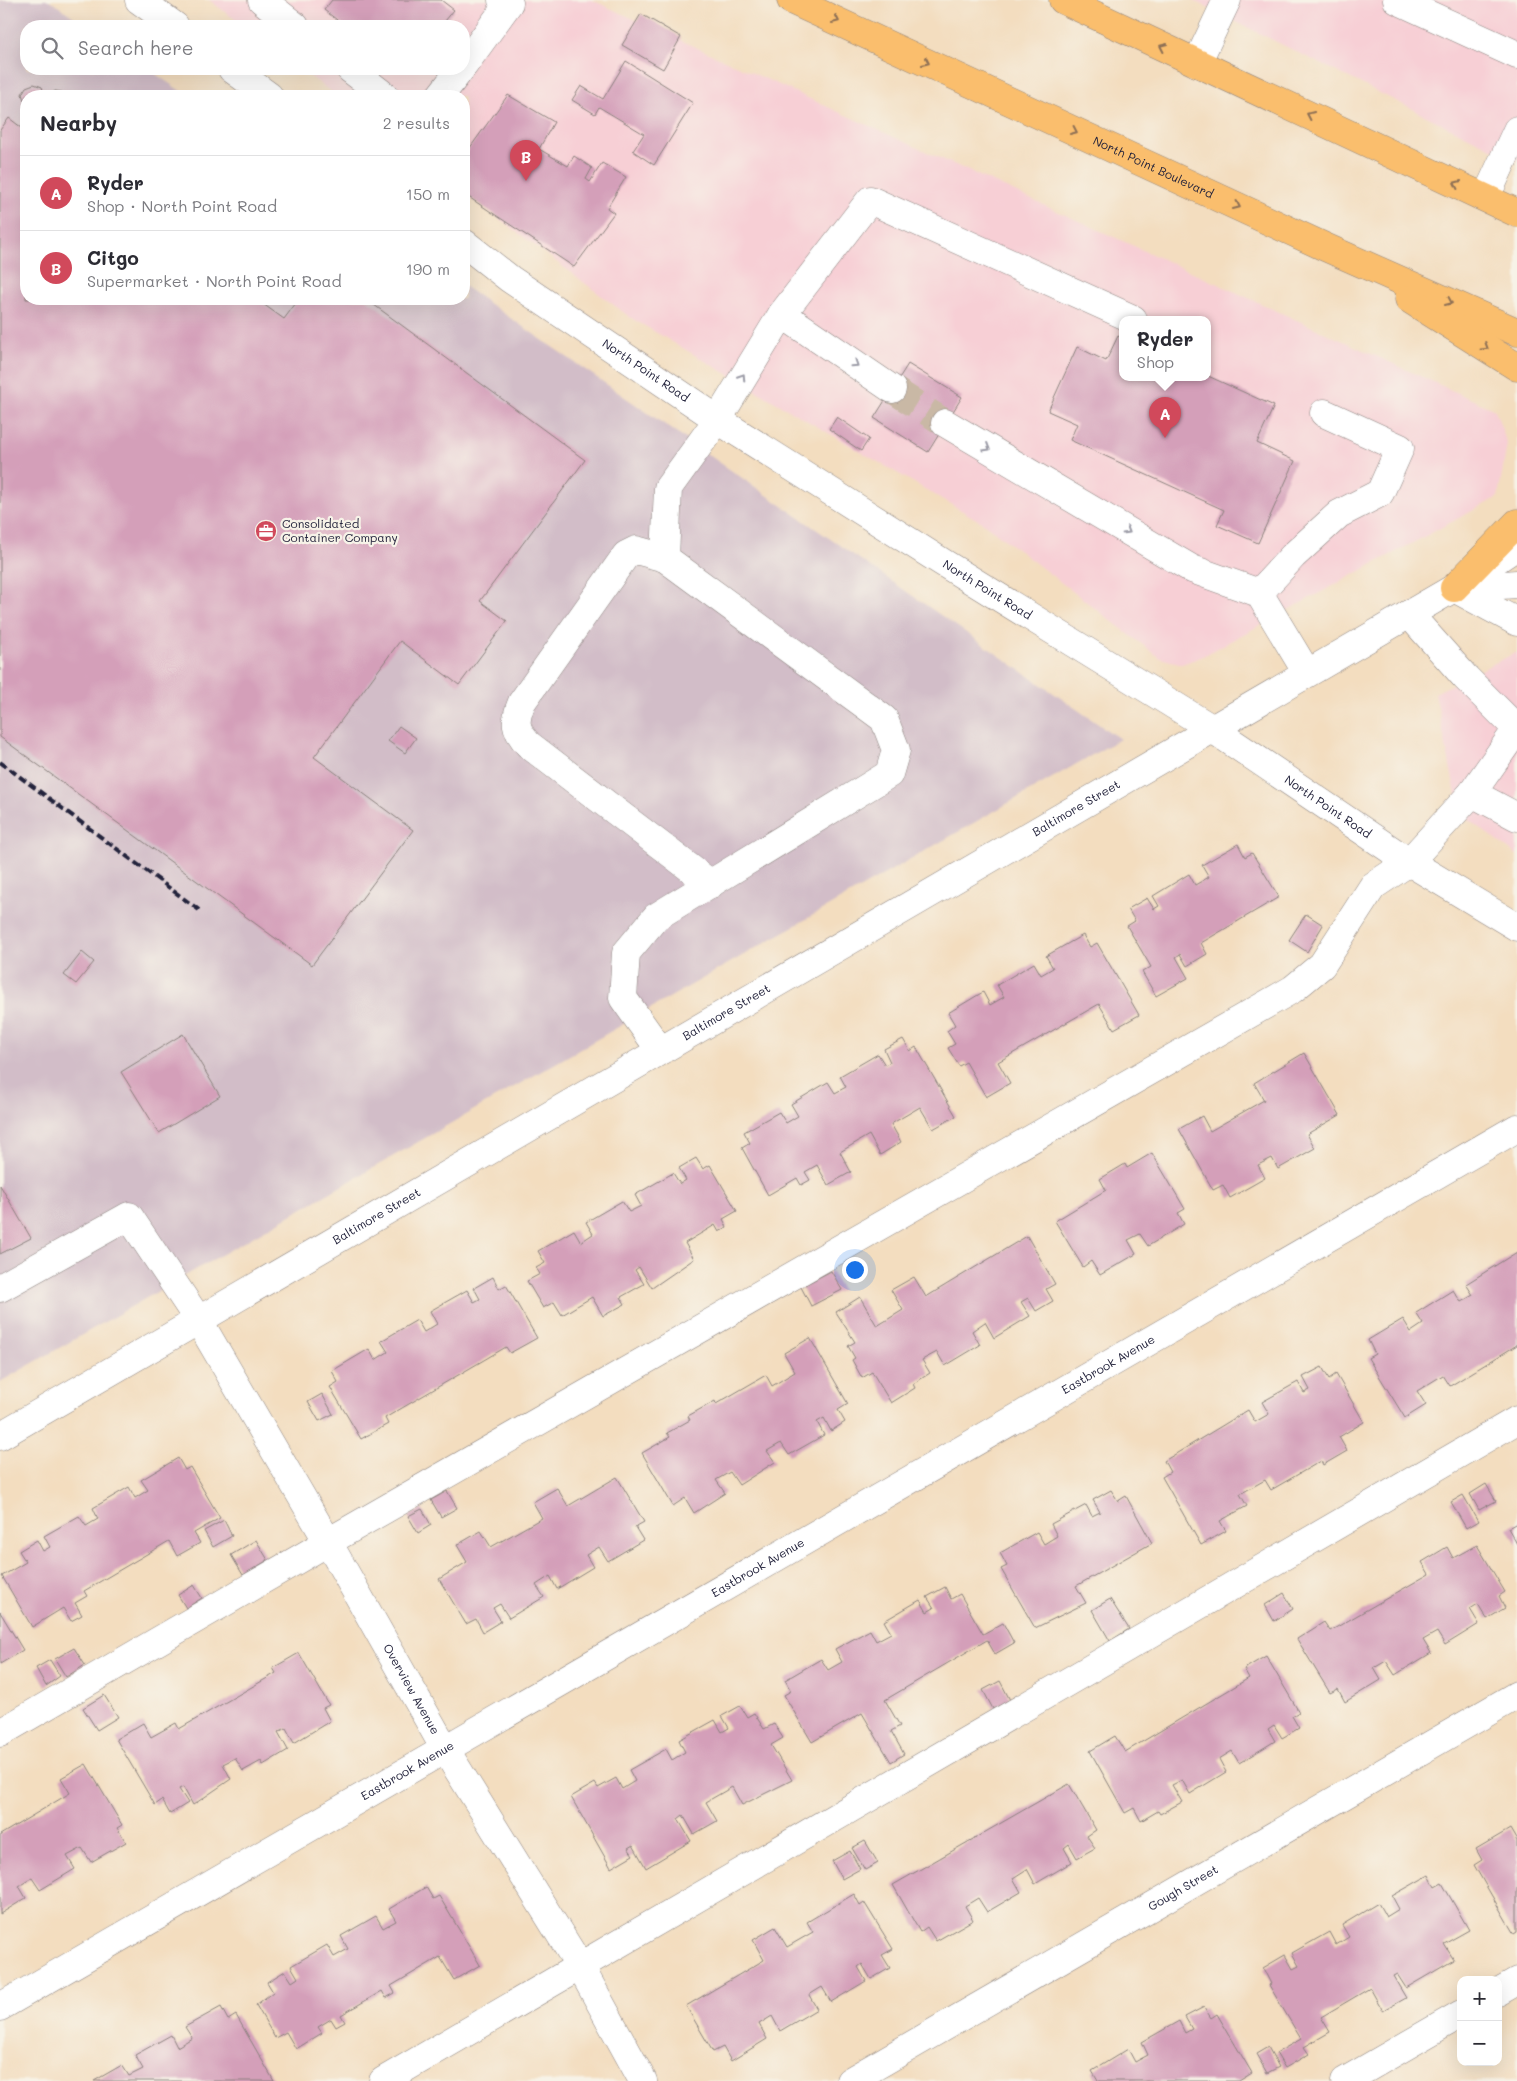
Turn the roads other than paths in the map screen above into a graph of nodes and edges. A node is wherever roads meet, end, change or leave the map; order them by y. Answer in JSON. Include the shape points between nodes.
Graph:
{"nodes":[{"id":1,"x":139,"y":0,"type":"edge"},
{"id":2,"x":262,"y":0,"type":"edge"},
{"id":3,"x":502,"y":0,"type":"edge"},
{"id":4,"x":791,"y":0,"type":"edge"},
{"id":5,"x":1063,"y":0,"type":"edge"},
{"id":6,"x":1227,"y":0,"type":"edge"},
{"id":7,"x":1397,"y":0,"type":"edge"},
{"id":8,"x":166,"y":20,"type":"edge"},
{"id":9,"x":287,"y":20,"type":"edge"},
{"id":10,"x":1517,"y":55,"type":"edge"},
{"id":11,"x":470,"y":57,"type":"edge"},
{"id":12,"x":1197,"y":63,"type":"junction"},
{"id":13,"x":240,"y":75,"type":"edge"},
{"id":14,"x":358,"y":75,"type":"edge"},
{"id":15,"x":456,"y":75,"type":"edge"},
{"id":16,"x":261,"y":90,"type":"edge"},
{"id":17,"x":377,"y":90,"type":"edge"},
{"id":18,"x":445,"y":90,"type":"edge"},
{"id":19,"x":1517,"y":130,"type":"edge"},
{"id":20,"x":1486,"y":197,"type":"junction"},
{"id":21,"x":1517,"y":213,"type":"edge"},
{"id":22,"x":1325,"y":247,"type":"junction"},
{"id":23,"x":470,"y":248,"type":"edge"},
{"id":24,"x":782,"y":314,"type":"junction"},
{"id":25,"x":1126,"y":316,"type":"edge"},
{"id":26,"x":1517,"y":332,"type":"edge"},
{"id":27,"x":1517,"y":367,"type":"edge"},
{"id":28,"x":892,"y":389,"type":"tunnel mouth"},
{"id":29,"x":1324,"y":413,"type":"dead end"},
{"id":30,"x":718,"y":419,"type":"junction"},
{"id":31,"x":945,"y":423,"type":"tunnel mouth"},
{"id":32,"x":1517,"y":522,"type":"edge"},
{"id":33,"x":1517,"y":546,"type":"edge"},
{"id":34,"x":665,"y":558,"type":"junction"},
{"id":35,"x":1517,"y":584,"type":"edge"},
{"id":36,"x":1454,"y":588,"type":"junction"},
{"id":37,"x":1259,"y":593,"type":"junction"},
{"id":38,"x":1409,"y":614,"type":"junction"},
{"id":39,"x":1517,"y":622,"type":"edge"},
{"id":40,"x":1307,"y":673,"type":"junction"},
{"id":41,"x":1211,"y":728,"type":"junction"},
{"id":42,"x":1517,"y":729,"type":"edge"},
{"id":43,"x":1472,"y":794,"type":"junction"},
{"id":44,"x":1517,"y":817,"type":"edge"},
{"id":45,"x":1409,"y":862,"type":"junction"},
{"id":46,"x":711,"y":884,"type":"junction"},
{"id":47,"x":1517,"y":927,"type":"edge"},
{"id":48,"x":660,"y":1050,"type":"junction"},
{"id":49,"x":1517,"y":1128,"type":"edge"},
{"id":50,"x":0,"y":1288,"type":"edge"},
{"id":51,"x":198,"y":1320,"type":"junction"},
{"id":52,"x":1517,"y":1420,"type":"edge"},
{"id":53,"x":0,"y":1436,"type":"edge"},
{"id":54,"x":328,"y":1542,"type":"junction"},
{"id":55,"x":1517,"y":1695,"type":"edge"},
{"id":56,"x":0,"y":1733,"type":"edge"},
{"id":57,"x":445,"y":1749,"type":"junction"},
{"id":58,"x":581,"y":1968,"type":"junction"},
{"id":59,"x":1517,"y":1982,"type":"edge"},
{"id":60,"x":1502,"y":1990,"type":"edge"},
{"id":61,"x":0,"y":2007,"type":"edge"},
{"id":62,"x":1457,"y":2016,"type":"edge"},
{"id":63,"x":383,"y":2081,"type":"edge"},
{"id":64,"x":642,"y":2081,"type":"edge"},
{"id":65,"x":850,"y":2081,"type":"edge"},
{"id":66,"x":1344,"y":2081,"type":"edge"}],
"edges":[{"from":1,"to":8,"type":"street"},
{"from":2,"to":9,"type":"street"},
{"from":3,"to":11,"type":"street","via":[[509,3]]},
{"from":4,"to":22,"type":"main road","name":"North Point Boulevard","one_way":true},
{"from":12,"to":5,"type":"main road","one_way":true},
{"from":6,"to":12,"type":"street"},
{"from":7,"to":10,"type":"street"},
{"from":20,"to":12,"type":"main road","one_way":true},
{"from":13,"to":16,"type":"street"},
{"from":14,"to":17,"type":"street"},
{"from":15,"to":18,"type":"street"},
{"from":19,"to":20,"type":"street"},
{"from":20,"to":21,"type":"main road"},
{"from":22,"to":26,"type":"main road","name":"North Point Boulevard","one_way":true},
{"from":22,"to":27,"type":"main road","one_way":true},
{"from":23,"to":30,"type":"street","name":"North Point Road","via":[[510,279]]},
{"from":24,"to":25,"type":"street","via":[[870,200]]},
{"from":24,"to":28,"type":"street","one_way":true},
{"from":30,"to":24,"type":"street","one_way":true},
{"from":29,"to":37,"type":"street","via":[[1400,448],[1380,493],[1339,514]]},
{"from":30,"to":34,"type":"street","via":[[668,488]]},
{"from":30,"to":41,"type":"street","name":"North Point Road"},
{"from":31,"to":37,"type":"street","one_way":true,"via":[[1192,569]]},
{"from":32,"to":36,"type":"main road"},
{"from":33,"to":36,"type":"street","name":"Baltimore Street"},
{"from":34,"to":46,"type":"street","via":[[636,550],[626,555],[522,702],[515,718],[520,736],[529,745]]},
{"from":34,"to":46,"type":"street","via":[[884,719],[896,750],[889,774]]},
{"from":35,"to":36,"type":"street","name":"Baltimore Street"},
{"from":36,"to":38,"type":"street","name":"Baltimore Street"},
{"from":36,"to":39,"type":"street"},
{"from":37,"to":40,"type":"street"},
{"from":38,"to":40,"type":"street","name":"Baltimore Street"},
{"from":38,"to":42,"type":"street"},
{"from":40,"to":41,"type":"street","name":"Baltimore Street"},
{"from":41,"to":45,"type":"street","name":"North Point Road"},
{"from":41,"to":48,"type":"street","name":"Baltimore Street"},
{"from":42,"to":43,"type":"street"},
{"from":43,"to":44,"type":"street"},
{"from":43,"to":45,"type":"street"},
{"from":45,"to":47,"type":"street","name":"North Point Road"},
{"from":45,"to":54,"type":"street","via":[[1373,886],[1322,965],[1293,989]]},
{"from":46,"to":48,"type":"street","via":[[656,918],[626,953],[623,998]]},
{"from":48,"to":51,"type":"street","name":"Baltimore Street"},
{"from":49,"to":57,"type":"street","name":"Eastbrook Avenue"},
{"from":50,"to":51,"type":"street","name":"Overview Avenue","via":[[129,1216]]},
{"from":51,"to":53,"type":"street","name":"Baltimore Street"},
{"from":51,"to":54,"type":"street","name":"Overview Avenue"},
{"from":52,"to":58,"type":"street"},
{"from":54,"to":56,"type":"street"},
{"from":54,"to":57,"type":"street","name":"Overview Avenue"},
{"from":55,"to":65,"type":"street","name":"Gough Street"},
{"from":57,"to":58,"type":"street","name":"Overview Avenue"},
{"from":57,"to":61,"type":"street","name":"Eastbrook Avenue"},
{"from":58,"to":63,"type":"street"},
{"from":58,"to":64,"type":"street","name":"Overview Avenue"},
{"from":59,"to":60,"type":"street"},
{"from":62,"to":66,"type":"street"}]}
